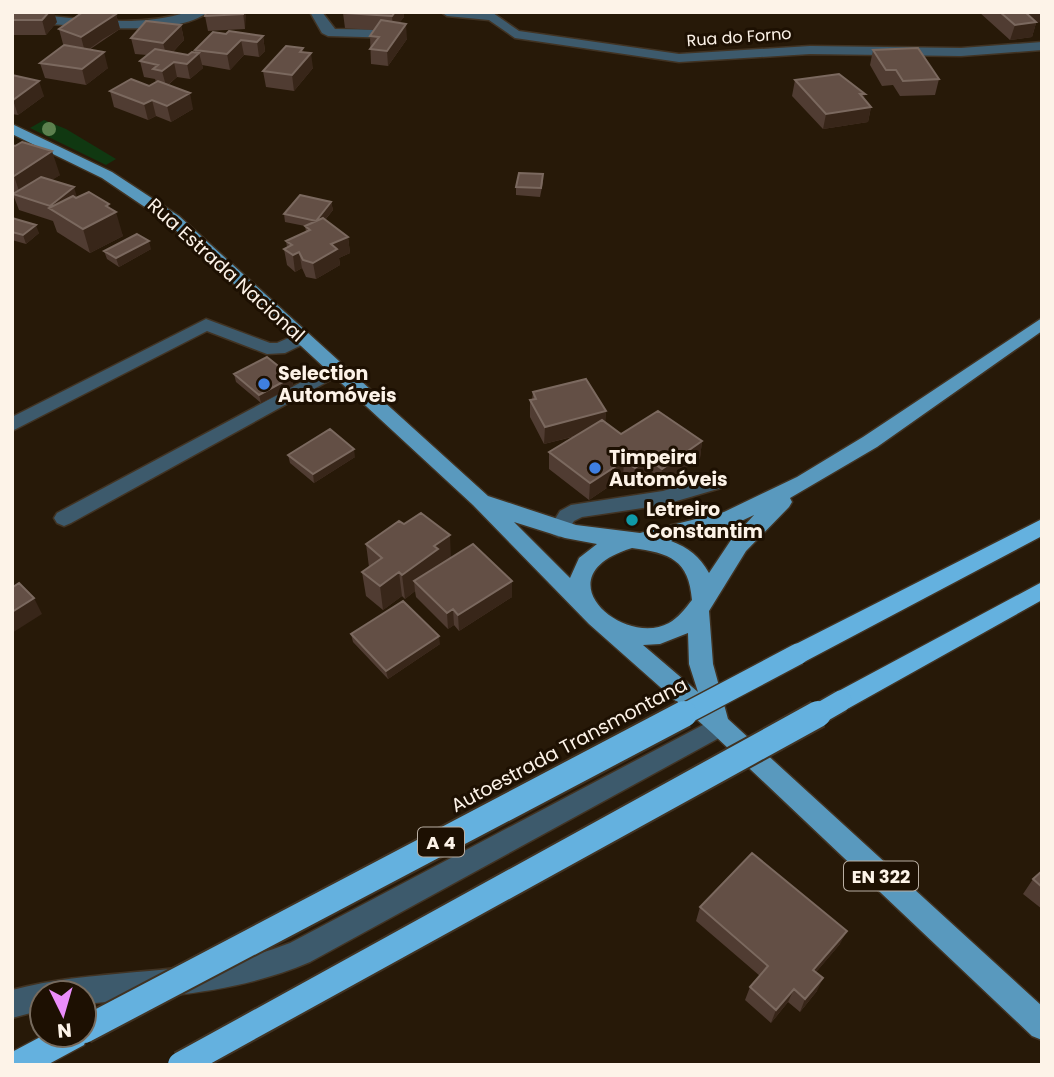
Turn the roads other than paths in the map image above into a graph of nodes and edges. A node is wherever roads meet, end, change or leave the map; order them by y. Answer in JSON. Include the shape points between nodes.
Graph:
{"nodes":[{"id":1,"x":201,"y":12,"type":"edge"},
{"id":2,"x":316,"y":12,"type":"edge"},
{"id":3,"x":447,"y":12,"type":"edge"},
{"id":4,"x":12,"y":17,"type":"edge"},
{"id":5,"x":397,"y":34,"type":"edge"},
{"id":6,"x":1042,"y":46,"type":"edge"},
{"id":7,"x":12,"y":128,"type":"edge"},
{"id":8,"x":1042,"y":323,"type":"edge"},
{"id":9,"x":216,"y":328,"type":"junction"},
{"id":10,"x":302,"y":338,"type":"junction"},
{"id":11,"x":337,"y":369,"type":"junction"},
{"id":12,"x":12,"y":425,"type":"edge"},
{"id":13,"x":12,"y":437,"type":"edge"},
{"id":14,"x":804,"y":482,"type":"junction"},
{"id":15,"x":714,"y":483,"type":"dead end"},
{"id":16,"x":480,"y":500,"type":"junction"},
{"id":17,"x":64,"y":517,"type":"dead end"},
{"id":18,"x":1042,"y":527,"type":"edge"},
{"id":19,"x":559,"y":529,"type":"junction"},
{"id":20,"x":636,"y":541,"type":"junction"},
{"id":21,"x":1042,"y":590,"type":"edge"},
{"id":22,"x":584,"y":605,"type":"junction"},
{"id":23,"x":701,"y":607,"type":"junction"},
{"id":24,"x":612,"y":630,"type":"junction"},
{"id":25,"x":720,"y":726,"type":"junction"},
{"id":26,"x":98,"y":989,"type":"edge"},
{"id":27,"x":98,"y":1023,"type":"edge"},
{"id":28,"x":1042,"y":1026,"type":"edge"},
{"id":29,"x":47,"y":1049,"type":"edge"},
{"id":30,"x":17,"y":1065,"type":"edge"},
{"id":31,"x":181,"y":1065,"type":"edge"}],
"edges":[{"from":1,"to":4,"type":"street","via":[[149,24]]},
{"from":2,"to":5,"type":"street","via":[[333,33]]},
{"from":3,"to":6,"type":"street","name":"Rua do Forno","via":[[493,17],[515,34],[679,58],[810,50],[979,51]]},
{"from":7,"to":10,"type":"main road","name":"Rua Estrada Nacional","via":[[152,202]]},
{"from":8,"to":14,"type":"main road"},
{"from":9,"to":10,"type":"street","via":[[274,349]]},
{"from":9,"to":12,"type":"street","via":[[206,324]]},
{"from":9,"to":13,"type":"street"},
{"from":10,"to":11,"type":"main road","name":"Rua Estrada Nacional"},
{"from":11,"to":16,"type":"main road","name":"Rua Estrada Nacional"},
{"from":11,"to":17,"type":"street"},
{"from":14,"to":20,"type":"main road","via":[[730,517]]},
{"from":14,"to":23,"type":"main road","via":[[743,539]]},
{"from":15,"to":19,"type":"street","via":[[652,500],[578,510],[567,516]]},
{"from":16,"to":19,"type":"main road"},
{"from":16,"to":22,"type":"main road","name":"Rua Estrada Nacional"},
{"from":18,"to":27,"type":"highway","name":"Autoestrada Transmontana","number":"A 4","bridge":true},
{"from":19,"to":20,"type":"main road"},
{"from":20,"to":22,"type":"main road","via":[[602,549],[589,560],[578,588]]},
{"from":20,"to":23,"type":"main road","number":"EN 322","via":[[677,551],[691,561],[704,589]]},
{"from":21,"to":31,"type":"highway","bridge":true},
{"from":22,"to":24,"type":"main road","number":"EN 322"},
{"from":23,"to":24,"type":"main road","via":[[687,624],[670,633],[631,636]]},
{"from":23,"to":25,"type":"main road","number":"EN 322","via":[[704,681]]},
{"from":24,"to":25,"type":"main road","number":"EN 322"},
{"from":25,"to":26,"type":"street","via":[[284,961],[240,974]]},
{"from":25,"to":28,"type":"main road","number":"EN 322"},
{"from":29,"to":30,"type":"highway"}]}
